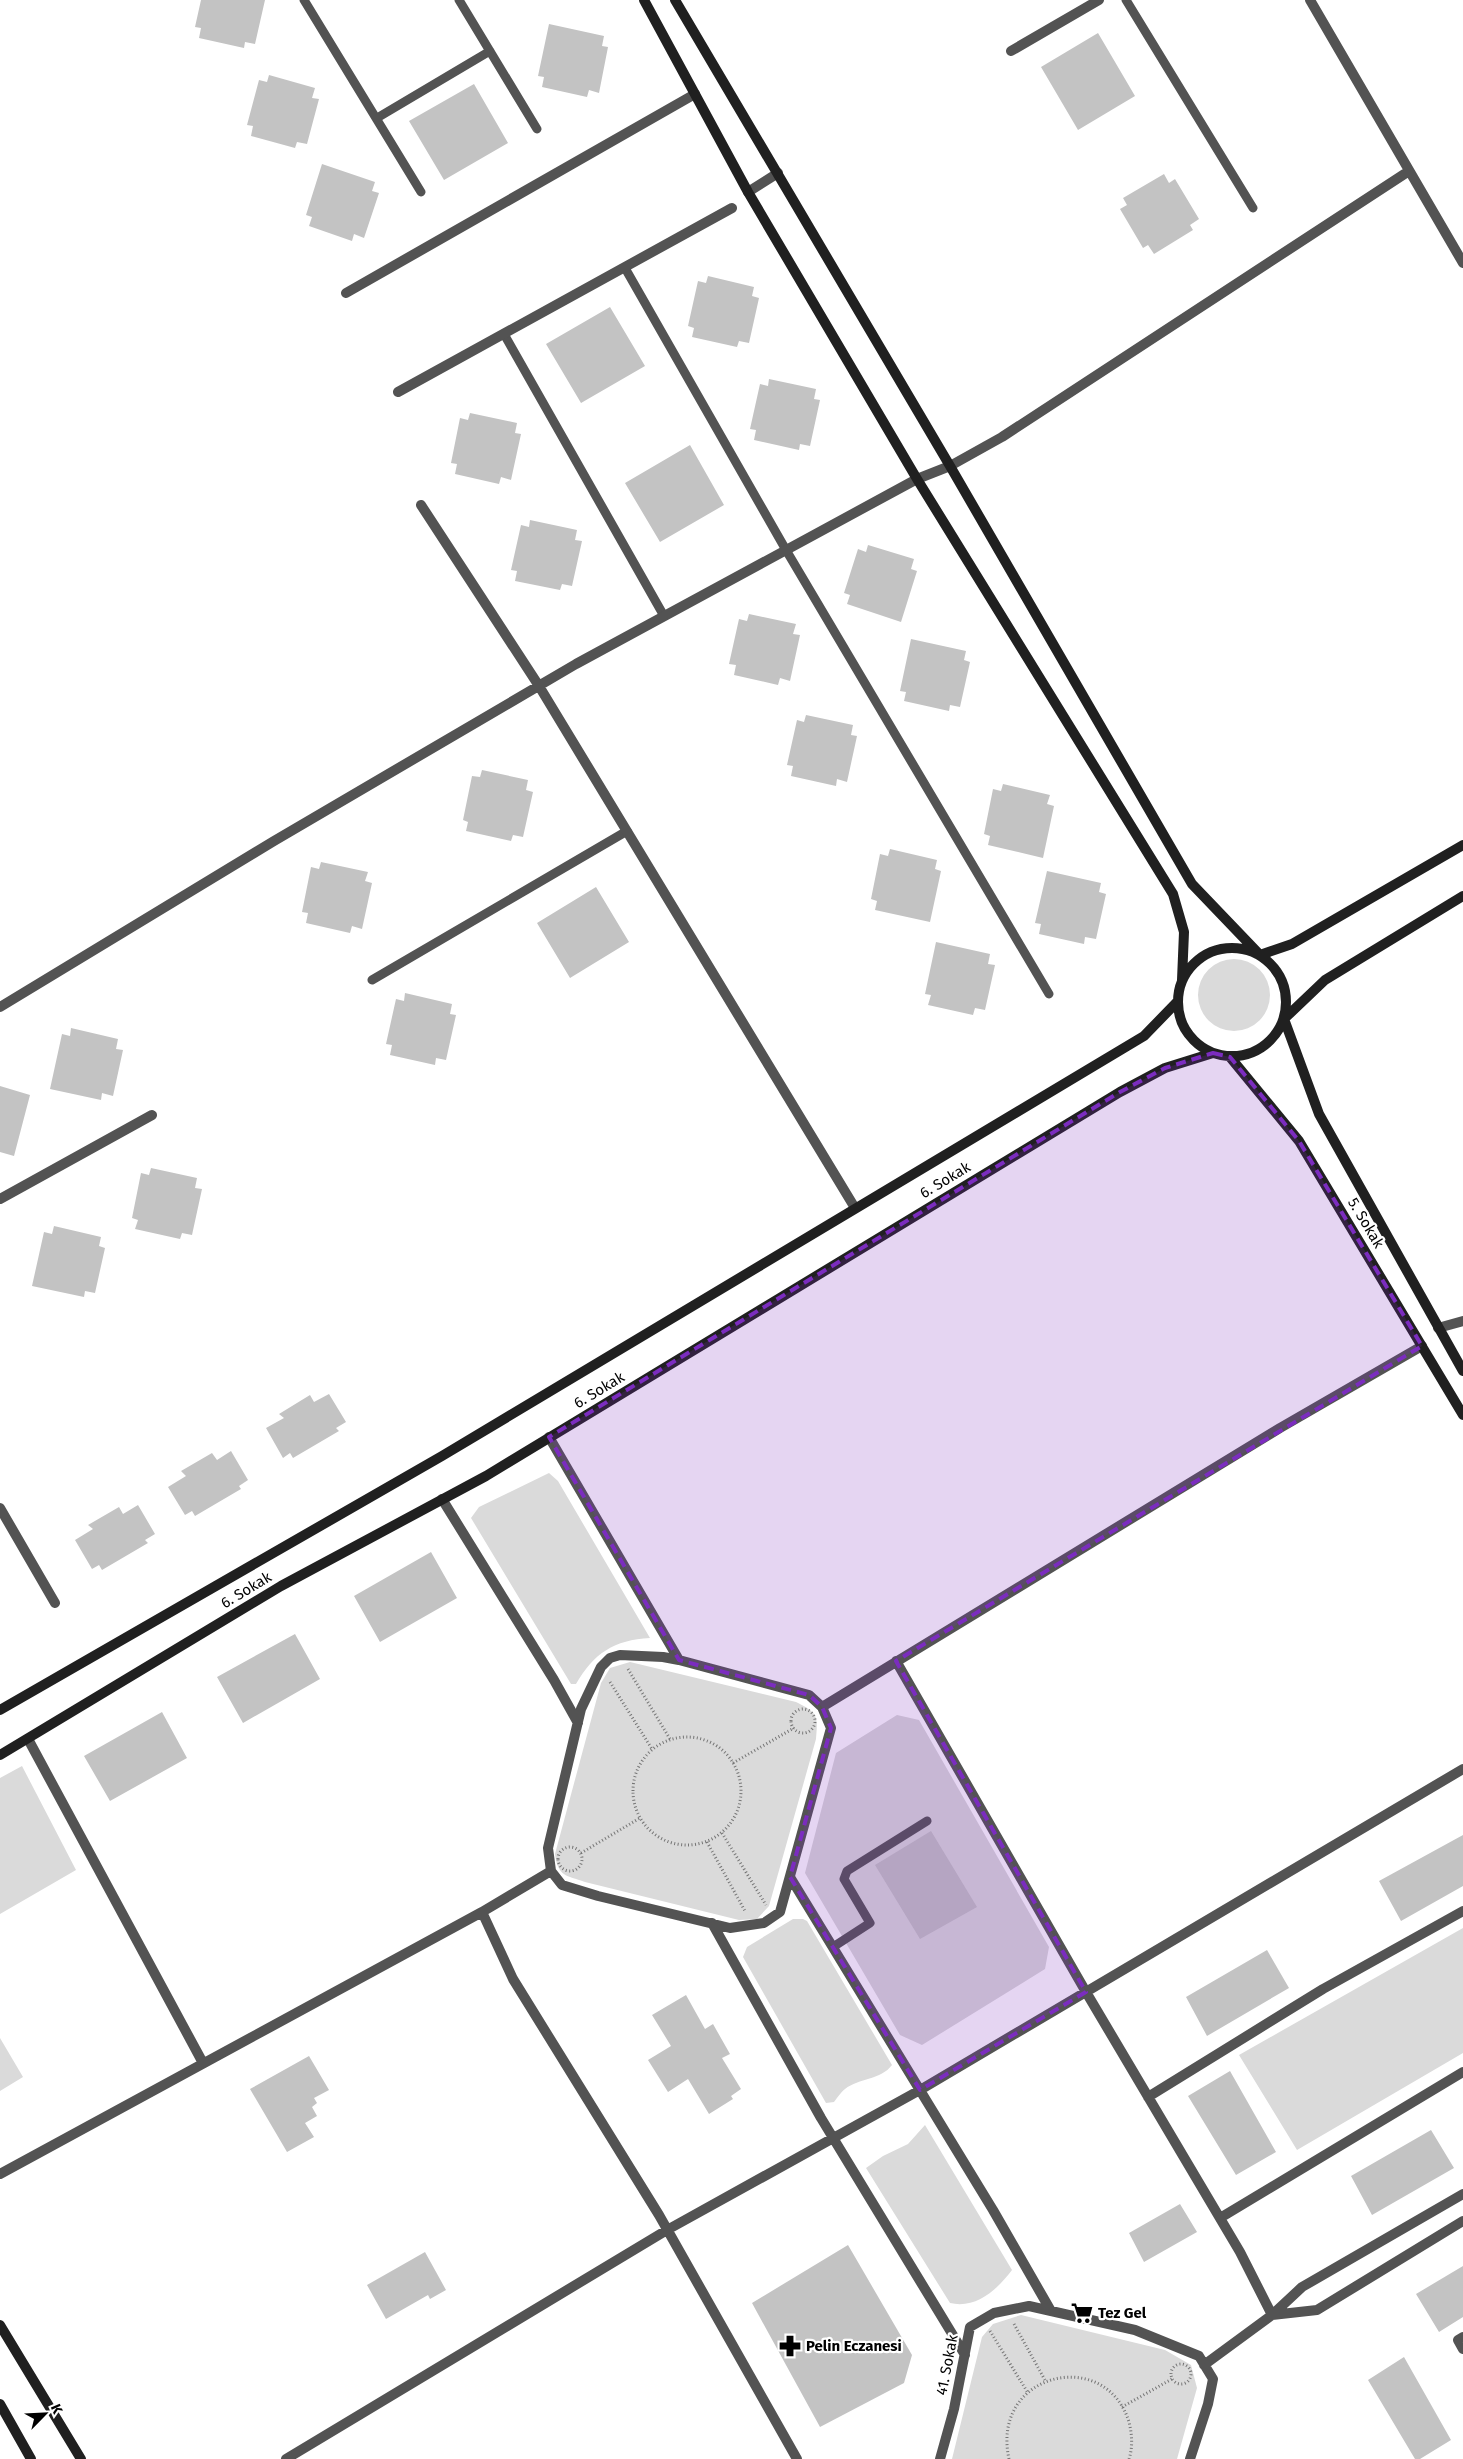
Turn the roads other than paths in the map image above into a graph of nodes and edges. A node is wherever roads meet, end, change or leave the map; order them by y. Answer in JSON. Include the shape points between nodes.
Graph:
{"nodes":[{"id":1,"x":304,"y":0,"type":"edge"},
{"id":2,"x":459,"y":0,"type":"edge"},
{"id":3,"x":644,"y":0,"type":"edge"},
{"id":4,"x":675,"y":0,"type":"edge"},
{"id":5,"x":1099,"y":0,"type":"edge"},
{"id":6,"x":1126,"y":0,"type":"edge"},
{"id":7,"x":1310,"y":0,"type":"edge"},
{"id":8,"x":490,"y":51,"type":"junction"},
{"id":9,"x":1011,"y":51,"type":"dead end"},
{"id":10,"x":695,"y":94,"type":"junction"},
{"id":11,"x":377,"y":118,"type":"junction"},
{"id":12,"x":537,"y":129,"type":"dead end"},
{"id":13,"x":1409,"y":171,"type":"junction"},
{"id":14,"x":778,"y":173,"type":"junction"},
{"id":15,"x":421,"y":192,"type":"dead end"},
{"id":16,"x":748,"y":192,"type":"junction"},
{"id":17,"x":732,"y":208,"type":"dead end"},
{"id":18,"x":1253,"y":208,"type":"dead end"},
{"id":19,"x":1463,"y":263,"type":"edge"},
{"id":20,"x":625,"y":268,"type":"junction"},
{"id":21,"x":346,"y":293,"type":"dead end"},
{"id":22,"x":504,"y":334,"type":"junction"},
{"id":23,"x":398,"y":392,"type":"dead end"},
{"id":24,"x":950,"y":466,"type":"junction"},
{"id":25,"x":916,"y":479,"type":"junction"},
{"id":26,"x":421,"y":505,"type":"dead end"},
{"id":27,"x":786,"y":550,"type":"junction"},
{"id":28,"x":664,"y":616,"type":"junction"},
{"id":29,"x":539,"y":686,"type":"junction"},
{"id":30,"x":627,"y":831,"type":"junction"},
{"id":31,"x":1463,"y":844,"type":"edge"},
{"id":32,"x":1463,"y":896,"type":"edge"},
{"id":33,"x":1260,"y":955,"type":"junction"},
{"id":34,"x":372,"y":980,"type":"dead end"},
{"id":35,"x":1182,"y":980,"type":"junction"},
{"id":36,"x":1049,"y":994,"type":"dead end"},
{"id":37,"x":1178,"y":1001,"type":"junction"},
{"id":38,"x":0,"y":1007,"type":"edge"},
{"id":39,"x":1284,"y":1019,"type":"junction"},
{"id":40,"x":1213,"y":1053,"type":"junction"},
{"id":41,"x":1230,"y":1057,"type":"junction"},
{"id":42,"x":152,"y":1115,"type":"dead end"},
{"id":43,"x":0,"y":1199,"type":"edge"},
{"id":44,"x":855,"y":1208,"type":"junction"},
{"id":45,"x":1463,"y":1321,"type":"edge"},
{"id":46,"x":1438,"y":1328,"type":"junction"},
{"id":47,"x":1422,"y":1346,"type":"junction"},
{"id":48,"x":1461,"y":1364,"type":"edge"},
{"id":49,"x":1463,"y":1414,"type":"edge"},
{"id":50,"x":549,"y":1438,"type":"junction"},
{"id":51,"x":442,"y":1499,"type":"junction"},
{"id":52,"x":0,"y":1508,"type":"edge"},
{"id":53,"x":55,"y":1603,"type":"dead end"},
{"id":54,"x":679,"y":1660,"type":"junction"},
{"id":55,"x":896,"y":1661,"type":"junction"},
{"id":56,"x":822,"y":1707,"type":"junction"},
{"id":57,"x":0,"y":1710,"type":"edge"},
{"id":58,"x":578,"y":1723,"type":"junction"},
{"id":59,"x":28,"y":1738,"type":"junction"},
{"id":60,"x":0,"y":1755,"type":"edge"},
{"id":61,"x":1463,"y":1769,"type":"edge"},
{"id":62,"x":927,"y":1822,"type":"dead end"},
{"id":63,"x":551,"y":1871,"type":"junction"},
{"id":64,"x":790,"y":1877,"type":"junction"},
{"id":65,"x":1463,"y":1911,"type":"edge"},
{"id":66,"x":482,"y":1912,"type":"junction"},
{"id":67,"x":712,"y":1923,"type":"junction"},
{"id":68,"x":833,"y":1947,"type":"junction"},
{"id":69,"x":1086,"y":1992,"type":"junction"},
{"id":70,"x":203,"y":2063,"type":"junction"},
{"id":71,"x":1463,"y":2072,"type":"edge"},
{"id":72,"x":920,"y":2090,"type":"junction"},
{"id":73,"x":1148,"y":2097,"type":"junction"},
{"id":74,"x":833,"y":2139,"type":"junction"},
{"id":75,"x":0,"y":2174,"type":"edge"},
{"id":76,"x":1463,"y":2194,"type":"edge"},
{"id":77,"x":1220,"y":2218,"type":"junction"},
{"id":78,"x":1463,"y":2221,"type":"edge"},
{"id":79,"x":667,"y":2230,"type":"junction"},
{"id":80,"x":1051,"y":2311,"type":"junction"},
{"id":81,"x":1272,"y":2315,"type":"junction"},
{"id":82,"x":0,"y":2325,"type":"edge"},
{"id":83,"x":1463,"y":2338,"type":"edge"},
{"id":84,"x":1463,"y":2349,"type":"edge"},
{"id":85,"x":965,"y":2356,"type":"junction"},
{"id":86,"x":1204,"y":2364,"type":"junction"},
{"id":87,"x":0,"y":2404,"type":"edge"},
{"id":88,"x":31,"y":2459,"type":"edge"},
{"id":89,"x":81,"y":2459,"type":"edge"},
{"id":90,"x":286,"y":2459,"type":"edge"},
{"id":91,"x":797,"y":2459,"type":"edge"},
{"id":92,"x":940,"y":2459,"type":"edge"},
{"id":93,"x":1190,"y":2459,"type":"edge"}],
"edges":[{"from":1,"to":11,"type":"lane"},
{"from":2,"to":8,"type":"lane"},
{"from":3,"to":10,"type":"street"},
{"from":4,"to":14,"type":"street"},
{"from":5,"to":9,"type":"street"},
{"from":6,"to":18,"type":"lane"},
{"from":7,"to":13,"type":"street"},
{"from":8,"to":11,"type":"lane"},
{"from":8,"to":12,"type":"lane"},
{"from":10,"to":16,"type":"street"},
{"from":10,"to":21,"type":"street"},
{"from":11,"to":15,"type":"lane"},
{"from":13,"to":19,"type":"street"},
{"from":13,"to":24,"type":"street","via":[[1002,437]]},
{"from":14,"to":16,"type":"street"},
{"from":14,"to":24,"type":"street"},
{"from":16,"to":25,"type":"street"},
{"from":17,"to":20,"type":"street"},
{"from":20,"to":22,"type":"street"},
{"from":20,"to":27,"type":"lane"},
{"from":22,"to":23,"type":"street"},
{"from":22,"to":28,"type":"lane"},
{"from":24,"to":25,"type":"street"},
{"from":24,"to":33,"type":"street","via":[[1192,884]]},
{"from":25,"to":27,"type":"street"},
{"from":25,"to":35,"type":"street","via":[[1173,894],[1184,932]]},
{"from":26,"to":29,"type":"street"},
{"from":27,"to":28,"type":"street"},
{"from":27,"to":36,"type":"lane"},
{"from":28,"to":29,"type":"street"},
{"from":29,"to":30,"type":"street"},
{"from":29,"to":38,"type":"street"},
{"from":30,"to":34,"type":"lane"},
{"from":30,"to":44,"type":"street"},
{"from":31,"to":33,"type":"street","via":[[1292,944]]},
{"from":32,"to":39,"type":"street","via":[[1325,980]]},
{"from":33,"to":35,"type":"street","via":[[1242,948],[1224,948],[1206,954],[1192,965]]},
{"from":33,"to":39,"type":"street","via":[[1274,966],[1283,982],[1287,1000]]},
{"from":35,"to":37,"type":"street"},
{"from":37,"to":40,"type":"street","via":[[1186,1031]]},
{"from":37,"to":44,"type":"street","name":"6. Sokak","via":[[1144,1036]]},
{"from":39,"to":41,"type":"street","via":[[1276,1035],[1263,1048],[1247,1055]]},
{"from":39,"to":46,"type":"street","name":"5. Sokak","via":[[1319,1114]]},
{"from":40,"to":41,"type":"street"},
{"from":40,"to":50,"type":"street","name":"6. Sokak","via":[[1165,1068],[1120,1092]]},
{"from":41,"to":47,"type":"street","name":"5. Sokak","via":[[1299,1141]]},
{"from":42,"to":43,"type":"street"},
{"from":44,"to":57,"type":"street","name":"6. Sokak","via":[[442,1456]]},
{"from":45,"to":46,"type":"street"},
{"from":46,"to":48,"type":"street","name":"5. Sokak"},
{"from":47,"to":49,"type":"street","name":"5. Sokak"},
{"from":47,"to":55,"type":"street"},
{"from":50,"to":51,"type":"street","name":"6. Sokak"},
{"from":50,"to":54,"type":"street"},
{"from":51,"to":58,"type":"street"},
{"from":51,"to":59,"type":"street","name":"6. Sokak","via":[[281,1586]]},
{"from":52,"to":53,"type":"street"},
{"from":54,"to":56,"type":"street","via":[[809,1695]]},
{"from":54,"to":58,"type":"street","via":[[663,1656],[620,1655],[610,1658],[590,1687]]},
{"from":55,"to":56,"type":"street"},
{"from":55,"to":69,"type":"street"},
{"from":56,"to":64,"type":"street","via":[[831,1728]]},
{"from":58,"to":63,"type":"street","via":[[548,1848]]},
{"from":59,"to":60,"type":"street","name":"6. Sokak"},
{"from":59,"to":70,"type":"street"},
{"from":61,"to":69,"type":"street"},
{"from":62,"to":68,"type":"lane","via":[[847,1871],[844,1879],[870,1923]]},
{"from":63,"to":66,"type":"street"},
{"from":63,"to":67,"type":"street","via":[[562,1885]]},
{"from":64,"to":67,"type":"street","via":[[780,1912],[764,1923],[730,1928]]},
{"from":64,"to":68,"type":"street"},
{"from":65,"to":73,"type":"street","via":[[1323,1989]]},
{"from":66,"to":70,"type":"street"},
{"from":66,"to":79,"type":"street","via":[[513,1979]]},
{"from":67,"to":74,"type":"street"},
{"from":68,"to":72,"type":"street"},
{"from":69,"to":72,"type":"street"},
{"from":69,"to":73,"type":"street"},
{"from":70,"to":75,"type":"street"},
{"from":71,"to":77,"type":"street"},
{"from":72,"to":74,"type":"street"},
{"from":72,"to":80,"type":"street"},
{"from":73,"to":77,"type":"street"},
{"from":74,"to":79,"type":"street"},
{"from":74,"to":85,"type":"street"},
{"from":76,"to":81,"type":"street","via":[[1302,2287]]},
{"from":77,"to":81,"type":"street"},
{"from":78,"to":81,"type":"street","via":[[1317,2310]]},
{"from":79,"to":90,"type":"street"},
{"from":79,"to":91,"type":"street"},
{"from":80,"to":85,"type":"street","name":"41. Sokak","via":[[1029,2306],[994,2313],[970,2327]]},
{"from":80,"to":86,"type":"street","name":"41. Sokak","via":[[1135,2330],[1199,2356]]},
{"from":81,"to":86,"type":"street"},
{"from":82,"to":89,"type":"street"},
{"from":83,"to":84,"type":"street","via":[[1458,2340]]},
{"from":85,"to":92,"type":"street","name":"41. Sokak"},
{"from":86,"to":93,"type":"street","via":[[1213,2379]]},
{"from":87,"to":88,"type":"street"}]}
